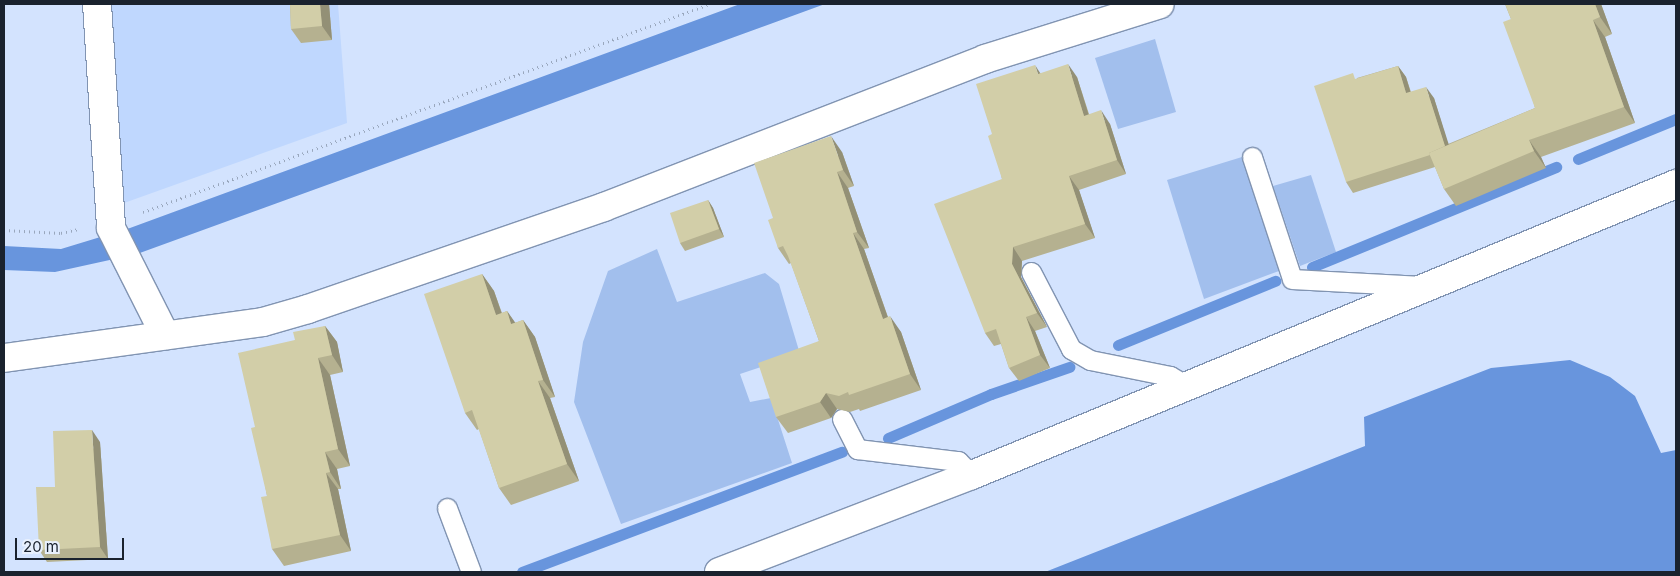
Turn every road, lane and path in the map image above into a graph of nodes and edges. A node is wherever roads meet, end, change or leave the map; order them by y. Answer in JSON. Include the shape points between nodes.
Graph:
{"nodes":[{"id":1,"x":97,"y":4,"type":"edge"},
{"id":2,"x":710,"y":4,"type":"edge"},
{"id":3,"x":1143,"y":6,"type":"edge"},
{"id":4,"x":1252,"y":157,"type":"dead end"},
{"id":5,"x":1674,"y":190,"type":"edge"},
{"id":6,"x":111,"y":225,"type":"junction"},
{"id":7,"x":4,"y":230,"type":"edge"},
{"id":8,"x":1031,"y":272,"type":"dead end"},
{"id":9,"x":1428,"y":286,"type":"junction"},
{"id":10,"x":165,"y":334,"type":"junction"},
{"id":11,"x":4,"y":358,"type":"edge"},
{"id":12,"x":1187,"y":386,"type":"junction"},
{"id":13,"x":842,"y":419,"type":"dead end"},
{"id":14,"x":972,"y":476,"type":"junction"},
{"id":15,"x":447,"y":508,"type":"dead end"},
{"id":16,"x":471,"y":572,"type":"edge"},
{"id":17,"x":720,"y":572,"type":"edge"}],
"edges":[{"from":1,"to":6,"type":"street"},
{"from":2,"to":6,"type":"path"},
{"from":3,"to":10,"type":"street","via":[[985,59],[604,207],[308,309],[263,322]]},
{"from":4,"to":9,"type":"lane","via":[[1292,279]]},
{"from":5,"to":9,"type":"street"},
{"from":6,"to":7,"type":"path","via":[[61,233]]},
{"from":6,"to":10,"type":"street"},
{"from":8,"to":12,"type":"lane","via":[[1071,349],[1090,360],[1170,376]]},
{"from":9,"to":12,"type":"street"},
{"from":10,"to":11,"type":"street"},
{"from":12,"to":14,"type":"street"},
{"from":13,"to":14,"type":"lane","via":[[857,450],[958,461]]},
{"from":14,"to":17,"type":"street"},
{"from":15,"to":16,"type":"lane"}]}
